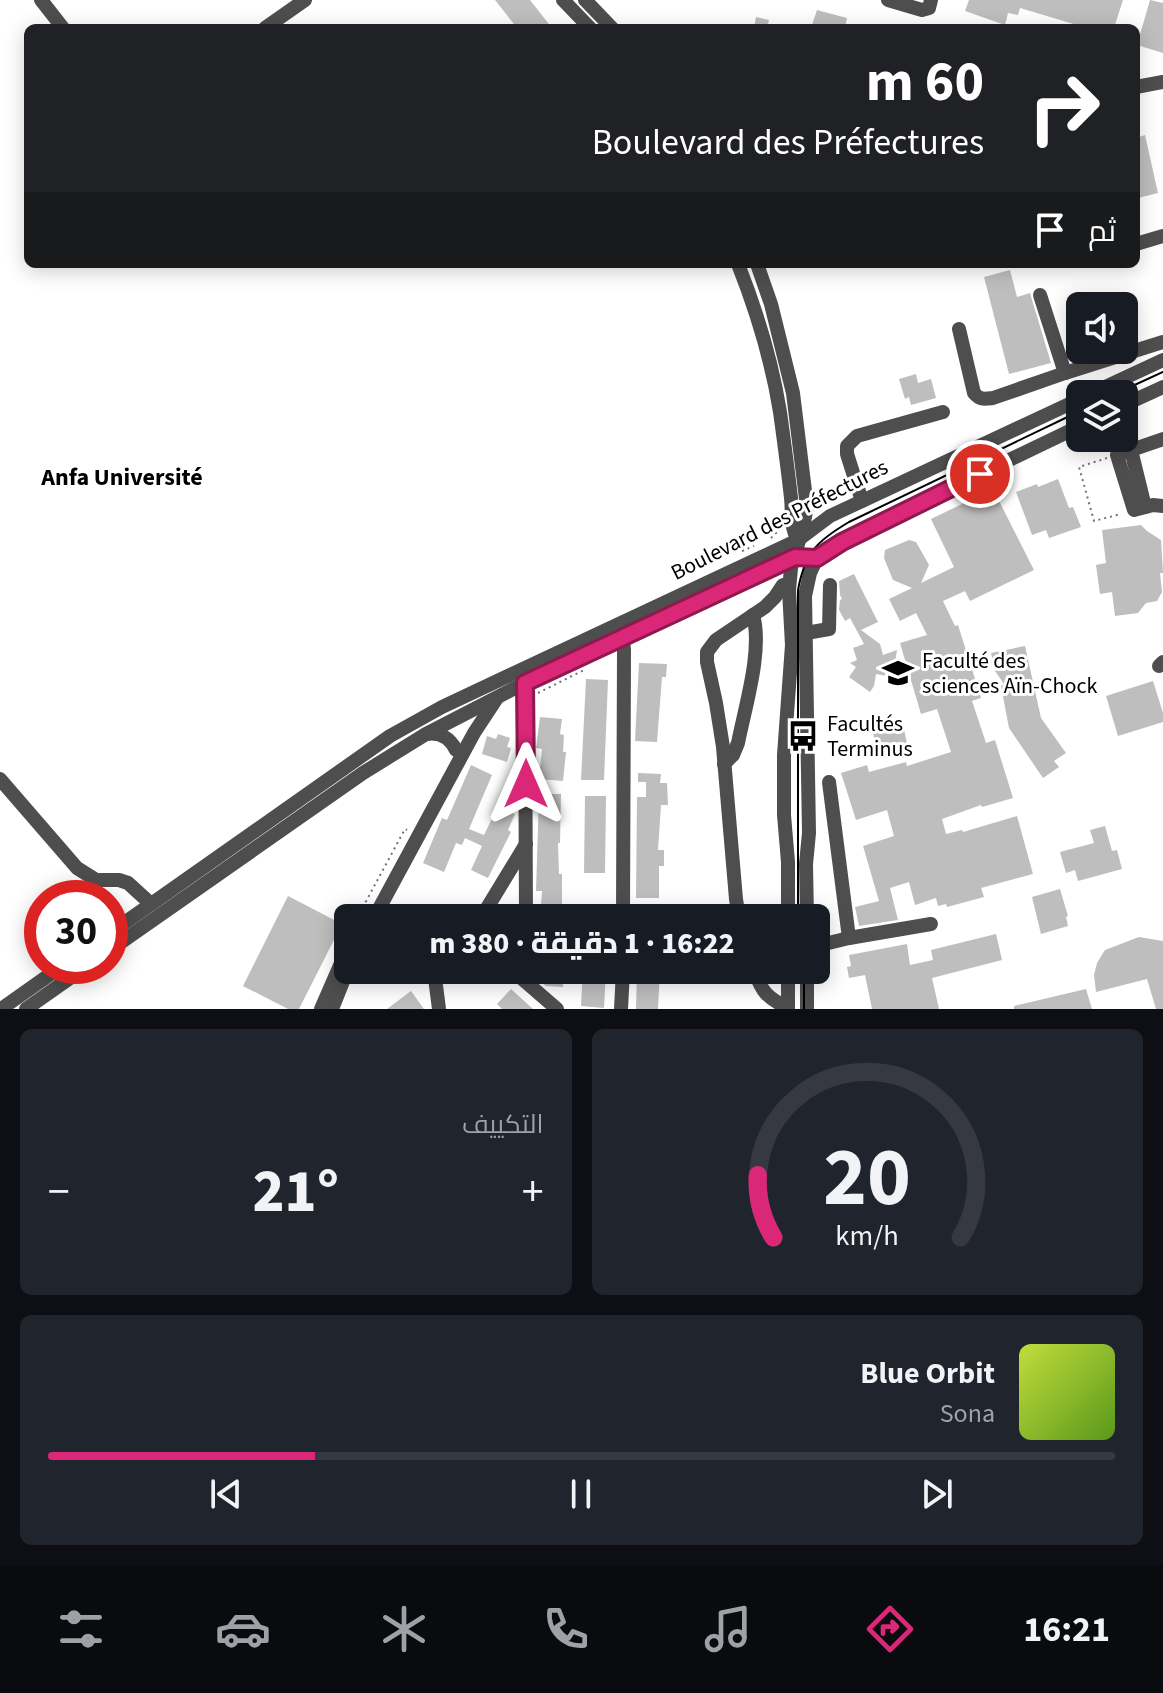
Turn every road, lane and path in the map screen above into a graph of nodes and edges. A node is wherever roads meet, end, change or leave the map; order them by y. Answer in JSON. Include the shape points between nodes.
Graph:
{"nodes":[{"id":1,"x":41,"y":0,"type":"edge"},
{"id":2,"x":305,"y":0,"type":"edge"},
{"id":3,"x":563,"y":0,"type":"edge"},
{"id":4,"x":585,"y":0,"type":"edge"},
{"id":5,"x":888,"y":0,"type":"edge"},
{"id":6,"x":931,"y":0,"type":"edge"},
{"id":7,"x":60,"y":24,"type":"edge"},
{"id":8,"x":271,"y":24,"type":"edge"},
{"id":9,"x":586,"y":24,"type":"edge"},
{"id":10,"x":608,"y":24,"type":"edge"},
{"id":11,"x":1163,"y":82,"type":"edge"},
{"id":12,"x":1140,"y":86,"type":"edge"},
{"id":13,"x":1163,"y":236,"type":"edge"},
{"id":14,"x":1140,"y":243,"type":"edge"},
{"id":15,"x":739,"y":268,"type":"edge"},
{"id":16,"x":758,"y":268,"type":"edge"},
{"id":17,"x":1040,"y":295,"type":"dead end"},
{"id":18,"x":959,"y":329,"type":"dead end"},
{"id":19,"x":1163,"y":342,"type":"edge"},
{"id":20,"x":1163,"y":360,"type":"edge"},
{"id":21,"x":1065,"y":373,"type":"junction"},
{"id":22,"x":1120,"y":380,"type":"edge"},
{"id":23,"x":1163,"y":387,"type":"edge"},
{"id":24,"x":1138,"y":399,"type":"edge"},
{"id":25,"x":1066,"y":406,"type":"edge"},
{"id":26,"x":943,"y":412,"type":"dead end"},
{"id":27,"x":1066,"y":433,"type":"edge"},
{"id":28,"x":1163,"y":439,"type":"edge"},
{"id":29,"x":1138,"y":447,"type":"edge"},
{"id":30,"x":1124,"y":452,"type":"joint"},
{"id":31,"x":862,"y":501,"type":"junction"},
{"id":32,"x":1163,"y":506,"type":"edge"},
{"id":33,"x":807,"y":507,"type":"junction"},
{"id":34,"x":1139,"y":508,"type":"junction"},
{"id":35,"x":792,"y":513,"type":"junction"},
{"id":36,"x":830,"y":516,"type":"junction"},
{"id":37,"x":770,"y":539,"type":"dead end"},
{"id":38,"x":798,"y":540,"type":"junction"},
{"id":39,"x":755,"y":545,"type":"dead end"},
{"id":40,"x":795,"y":557,"type":"junction"},
{"id":41,"x":817,"y":558,"type":"junction"},
{"id":42,"x":746,"y":564,"type":"junction"},
{"id":43,"x":757,"y":575,"type":"junction"},
{"id":44,"x":830,"y":585,"type":"dead end"},
{"id":45,"x":786,"y":588,"type":"junction"},
{"id":46,"x":753,"y":615,"type":"junction"},
{"id":47,"x":806,"y":633,"type":"junction"},
{"id":48,"x":623,"y":638,"type":"junction"},
{"id":49,"x":596,"y":664,"type":"dead end"},
{"id":50,"x":498,"y":680,"type":"junction"},
{"id":51,"x":525,"y":683,"type":"junction"},
{"id":52,"x":479,"y":689,"type":"junction"},
{"id":53,"x":499,"y":696,"type":"junction"},
{"id":54,"x":525,"y":700,"type":"junction"},
{"id":55,"x":480,"y":706,"type":"junction"},
{"id":56,"x":426,"y":734,"type":"junction"},
{"id":57,"x":456,"y":750,"type":"junction"},
{"id":58,"x":724,"y":764,"type":"junction"},
{"id":59,"x":0,"y":779,"type":"edge"},
{"id":60,"x":829,"y":782,"type":"dead end"},
{"id":61,"x":526,"y":843,"type":"junction"},
{"id":62,"x":371,"y":904,"type":"edge"},
{"id":63,"x":382,"y":904,"type":"edge"},
{"id":64,"x":489,"y":904,"type":"edge"},
{"id":65,"x":526,"y":904,"type":"edge"},
{"id":66,"x":623,"y":904,"type":"edge"},
{"id":67,"x":737,"y":904,"type":"edge"},
{"id":68,"x":788,"y":904,"type":"edge"},
{"id":69,"x":807,"y":904,"type":"edge"},
{"id":70,"x":149,"y":911,"type":"junction"},
{"id":71,"x":128,"y":923,"type":"edge"},
{"id":72,"x":931,"y":924,"type":"dead end"},
{"id":73,"x":128,"y":932,"type":"edge"},
{"id":74,"x":849,"y":938,"type":"junction"},
{"id":75,"x":830,"y":943,"type":"edge"},
{"id":76,"x":334,"y":979,"type":"edge"},
{"id":77,"x":36,"y":984,"type":"edge"},
{"id":78,"x":61,"y":984,"type":"edge"},
{"id":79,"x":342,"y":984,"type":"edge"},
{"id":80,"x":436,"y":984,"type":"edge"},
{"id":81,"x":533,"y":984,"type":"edge"},
{"id":82,"x":622,"y":984,"type":"edge"},
{"id":83,"x":759,"y":984,"type":"edge"},
{"id":84,"x":788,"y":984,"type":"edge"},
{"id":85,"x":807,"y":984,"type":"edge"},
{"id":86,"x":788,"y":1008,"type":"edge"},
{"id":87,"x":1,"y":1009,"type":"edge"},
{"id":88,"x":26,"y":1009,"type":"edge"},
{"id":89,"x":321,"y":1009,"type":"edge"},
{"id":90,"x":332,"y":1009,"type":"edge"},
{"id":91,"x":439,"y":1009,"type":"edge"},
{"id":92,"x":557,"y":1009,"type":"edge"},
{"id":93,"x":621,"y":1009,"type":"edge"},
{"id":94,"x":807,"y":1009,"type":"edge"}],
"edges":[{"from":1,"to":7,"type":"street"},
{"from":2,"to":8,"type":"street"},
{"from":3,"to":9,"type":"street"},
{"from":4,"to":10,"type":"street"},
{"from":5,"to":6,"type":"street","via":[[922,10]]},
{"from":11,"to":12,"type":"street"},
{"from":13,"to":14,"type":"street"},
{"from":15,"to":35,"type":"street","via":[[771,368]]},
{"from":16,"to":33,"type":"street","via":[[793,393]]},
{"from":17,"to":21,"type":"street"},
{"from":18,"to":21,"type":"street","via":[[978,398],[993,398]]},
{"from":19,"to":21,"type":"street"},
{"from":20,"to":22,"type":"street"},
{"from":23,"to":24,"type":"street"},
{"from":25,"to":31,"type":"street","name":"Boulevard des Préfectures"},
{"from":26,"to":31,"type":"street","via":[[857,436],[847,446]]},
{"from":27,"to":41,"type":"street"},
{"from":28,"to":29,"type":"street"},
{"from":30,"to":34,"type":"street"},
{"from":30,"to":34,"type":"path","via":[[1079,467],[1094,521]]},
{"from":31,"to":36,"type":"street","name":"Boulevard des Préfectures"},
{"from":32,"to":34,"type":"street"},
{"from":33,"to":36,"type":"street"},
{"from":33,"to":38,"type":"street"},
{"from":35,"to":37,"type":"path","via":[[784,516]]},
{"from":35,"to":38,"type":"street"},
{"from":36,"to":38,"type":"street","name":"Boulevard des Préfectures"},
{"from":38,"to":40,"type":"street"},
{"from":38,"to":42,"type":"street","name":"Boulevard des Préfectures"},
{"from":39,"to":42,"type":"path","via":[[741,551]]},
{"from":40,"to":41,"type":"street","name":"Boulevard des Préfectures"},
{"from":40,"to":43,"type":"street","name":"Boulevard des Préfectures"},
{"from":40,"to":45,"type":"street"},
{"from":41,"to":47,"type":"street","via":[[805,590]]},
{"from":42,"to":50,"type":"street","name":"Boulevard des Préfectures"},
{"from":43,"to":45,"type":"street"},
{"from":43,"to":48,"type":"street","name":"Boulevard des Préfectures"},
{"from":44,"to":47,"type":"street","via":[[829,629]]},
{"from":45,"to":46,"type":"street"},
{"from":45,"to":68,"type":"street","via":[[792,645],[784,770]]},
{"from":46,"to":58,"type":"street","via":[[756,653],[738,743]]},
{"from":46,"to":58,"type":"street","via":[[707,652]]},
{"from":47,"to":69,"type":"street"},
{"from":48,"to":51,"type":"street","name":"Boulevard des Préfectures"},
{"from":48,"to":66,"type":"street"},
{"from":49,"to":54,"type":"path"},
{"from":50,"to":52,"type":"street","name":"Boulevard des Préfectures"},
{"from":50,"to":53,"type":"street"},
{"from":51,"to":53,"type":"street","name":"Boulevard des Préfectures"},
{"from":51,"to":54,"type":"street"},
{"from":52,"to":55,"type":"street"},
{"from":52,"to":70,"type":"street","name":"Boulevard des Préfectures","via":[[390,736]]},
{"from":53,"to":55,"type":"street","name":"Boulevard des Préfectures"},
{"from":53,"to":63,"type":"street","name":"Boulevard des Préfectures"},
{"from":54,"to":61,"type":"street"},
{"from":55,"to":56,"type":"street","name":"Boulevard des Préfectures"},
{"from":55,"to":57,"type":"street"},
{"from":56,"to":57,"type":"street","via":[[446,738]]},
{"from":56,"to":70,"type":"street","name":"Boulevard des Préfectures"},
{"from":57,"to":62,"type":"street"},
{"from":58,"to":67,"type":"street"},
{"from":59,"to":70,"type":"street","via":[[77,868],[96,880],[128,883]]},
{"from":60,"to":74,"type":"street"},
{"from":61,"to":64,"type":"street"},
{"from":61,"to":65,"type":"street"},
{"from":70,"to":71,"type":"street","name":"Boulevard des Préfectures"},
{"from":70,"to":73,"type":"street","name":"Boulevard des Préfectures"},
{"from":72,"to":74,"type":"street"},
{"from":74,"to":75,"type":"street"},
{"from":76,"to":89,"type":"street"},
{"from":77,"to":87,"type":"street"},
{"from":78,"to":88,"type":"street"},
{"from":79,"to":90,"type":"street"},
{"from":80,"to":91,"type":"street"},
{"from":81,"to":92,"type":"street"},
{"from":82,"to":93,"type":"street"},
{"from":83,"to":86,"type":"street","via":[[770,999]]},
{"from":84,"to":86,"type":"street"},
{"from":85,"to":94,"type":"street"}]}
